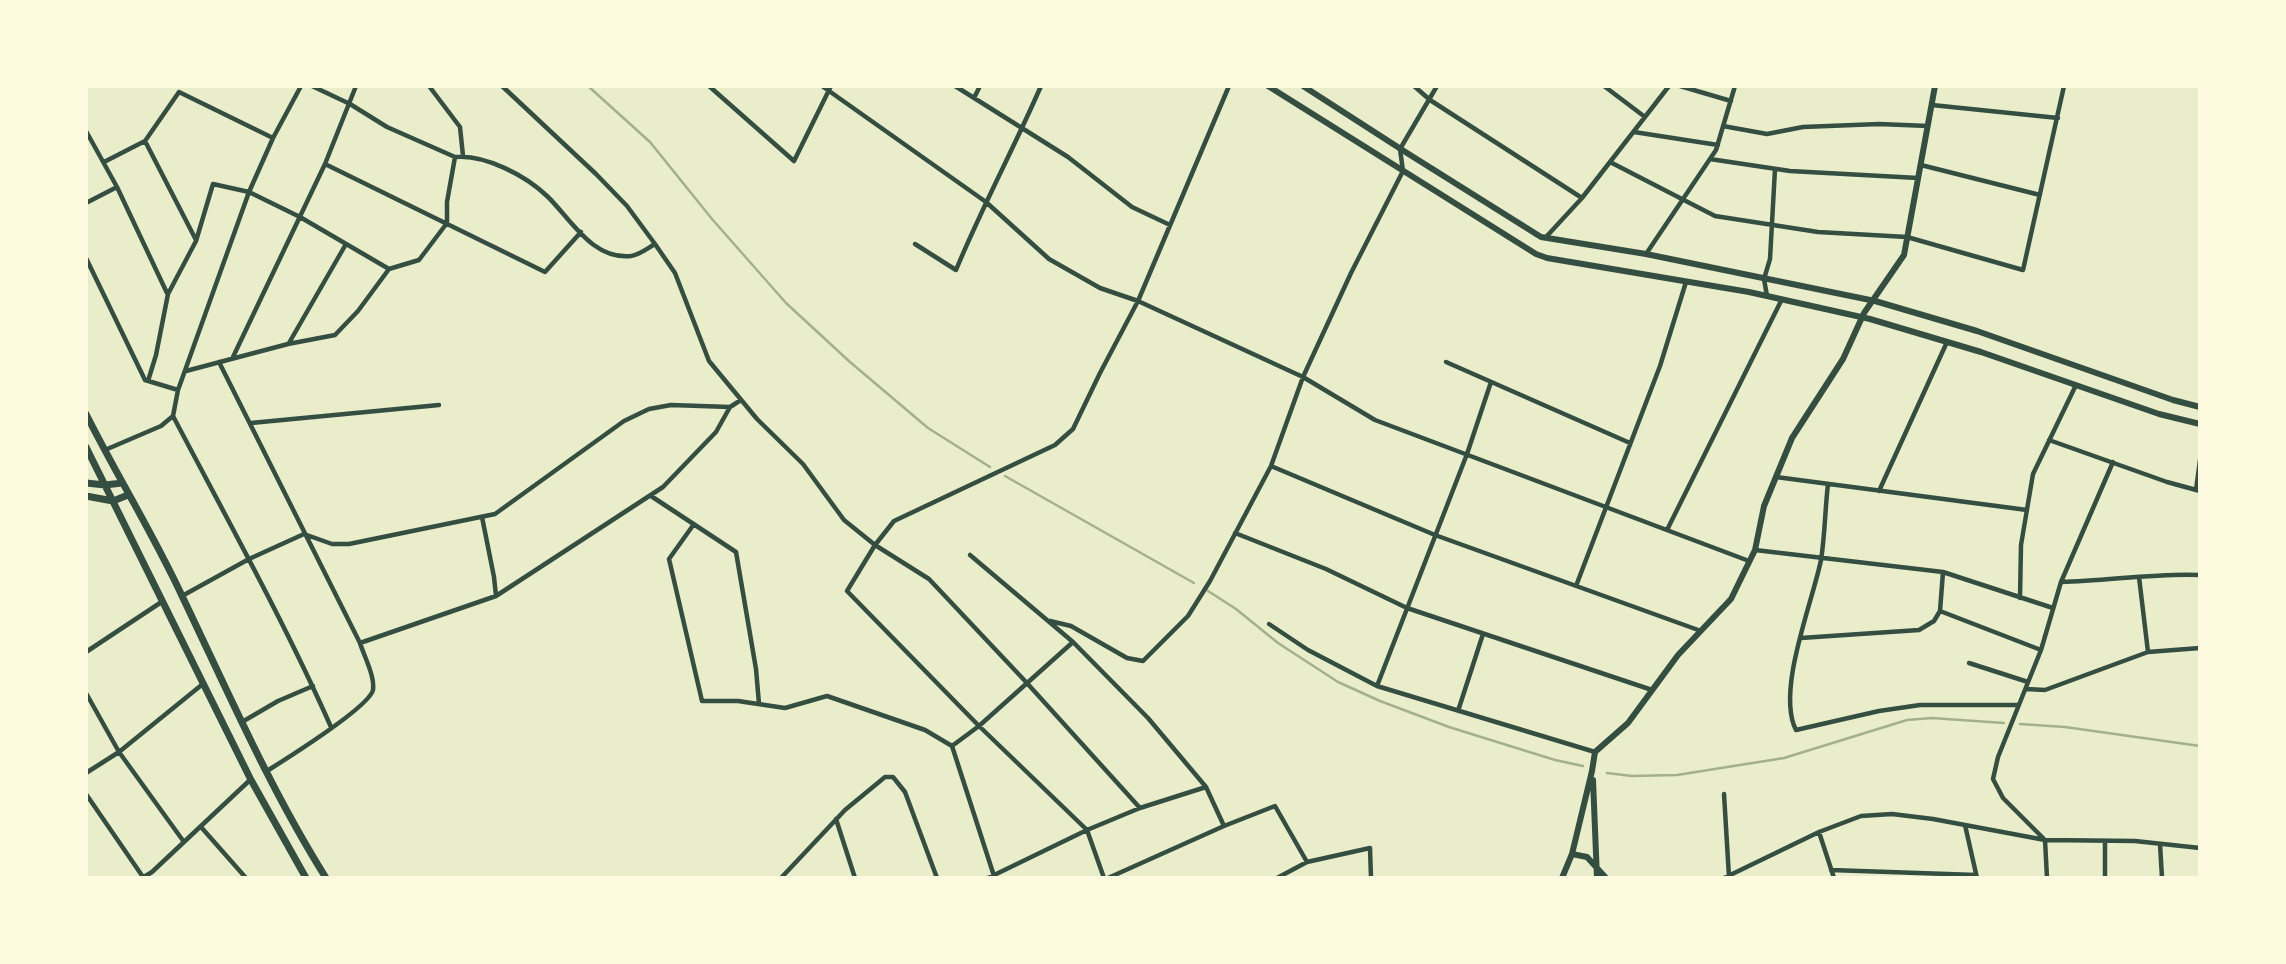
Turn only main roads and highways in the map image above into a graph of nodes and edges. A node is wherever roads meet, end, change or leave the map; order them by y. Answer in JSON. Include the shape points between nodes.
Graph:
{"nodes":[{"id":1,"x":1268,"y":86,"type":"edge"},
{"id":2,"x":1303,"y":86,"type":"edge"},
{"id":3,"x":1935,"y":86,"type":"edge"},
{"id":4,"x":1875,"y":301,"type":"junction"},
{"id":5,"x":1863,"y":317,"type":"junction"},
{"id":6,"x":2200,"y":407,"type":"edge"},
{"id":7,"x":86,"y":414,"type":"edge"},
{"id":8,"x":2200,"y":424,"type":"edge"},
{"id":9,"x":86,"y":447,"type":"edge"},
{"id":10,"x":86,"y":483,"type":"edge"},
{"id":11,"x":122,"y":483,"type":"junction"},
{"id":12,"x":105,"y":485,"type":"junction"},
{"id":13,"x":128,"y":495,"type":"junction"},
{"id":14,"x":86,"y":496,"type":"edge"},
{"id":15,"x":113,"y":501,"type":"junction"},
{"id":16,"x":1592,"y":771,"type":"junction"},
{"id":17,"x":1572,"y":854,"type":"junction"},
{"id":18,"x":1597,"y":869,"type":"junction"},
{"id":19,"x":306,"y":878,"type":"edge"},
{"id":20,"x":326,"y":878,"type":"edge"},
{"id":21,"x":1562,"y":878,"type":"edge"},
{"id":22,"x":1597,"y":878,"type":"edge"},
{"id":23,"x":1606,"y":878,"type":"edge"}],
"edges":[{"from":1,"to":5,"type":"main road","via":[[1536,254]]},
{"from":2,"to":4,"type":"main road","via":[[1545,238]]},
{"from":3,"to":4,"type":"main road","via":[[1904,255]]},
{"from":4,"to":5,"type":"main road"},
{"from":4,"to":6,"type":"main road"},
{"from":5,"to":8,"type":"main road"},
{"from":5,"to":16,"type":"main road","via":[[1843,359],[1792,438],[1763,506],[1755,550],[1731,599],[1678,655],[1628,723],[1595,752]]},
{"from":7,"to":11,"type":"main road"},
{"from":9,"to":12,"type":"main road"},
{"from":10,"to":12,"type":"main road"},
{"from":11,"to":12,"type":"main road"},
{"from":11,"to":13,"type":"main road"},
{"from":12,"to":15,"type":"main road"},
{"from":13,"to":15,"type":"main road"},
{"from":13,"to":20,"type":"main road","via":[[183,596],[266,772]]},
{"from":14,"to":15,"type":"main road"},
{"from":15,"to":19,"type":"main road","via":[[251,780]]},
{"from":16,"to":17,"type":"main road"},
{"from":16,"to":18,"type":"main road"},
{"from":17,"to":18,"type":"main road","via":[[1587,857]]},
{"from":17,"to":21,"type":"main road"},
{"from":18,"to":22,"type":"main road"},
{"from":18,"to":23,"type":"main road"}]}
